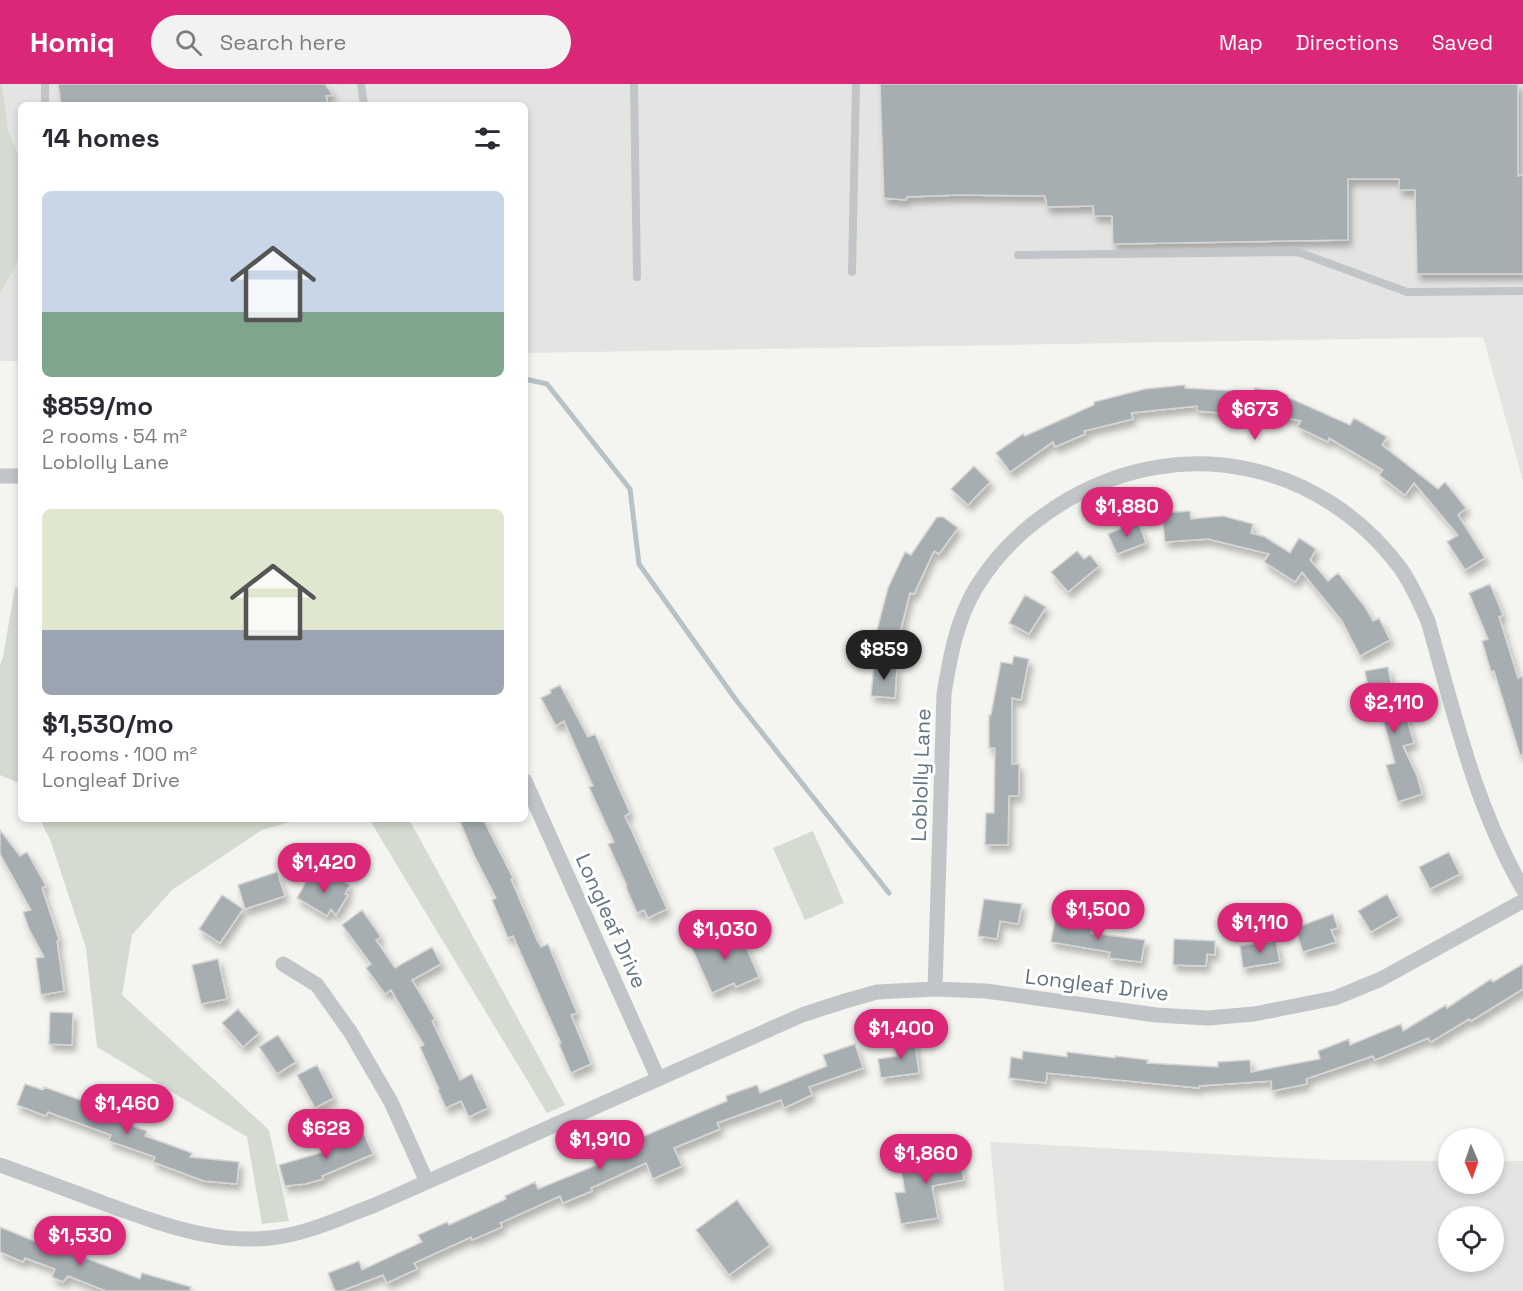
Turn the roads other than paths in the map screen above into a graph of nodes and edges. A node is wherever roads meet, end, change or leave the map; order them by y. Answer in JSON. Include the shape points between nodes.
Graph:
{"nodes":[{"id":1,"x":45,"y":84,"type":"edge"},
{"id":2,"x":361,"y":84,"type":"edge"},
{"id":3,"x":634,"y":84,"type":"edge"},
{"id":4,"x":856,"y":84,"type":"edge"},
{"id":5,"x":45,"y":102,"type":"edge"},
{"id":6,"x":364,"y":102,"type":"edge"},
{"id":7,"x":1018,"y":255,"type":"dead end"},
{"id":8,"x":852,"y":272,"type":"dead end"},
{"id":9,"x":637,"y":277,"type":"dead end"},
{"id":10,"x":1523,"y":291,"type":"edge"},
{"id":11,"x":0,"y":476,"type":"edge"},
{"id":12,"x":18,"y":476,"type":"edge"},
{"id":13,"x":528,"y":788,"type":"edge"},
{"id":14,"x":1523,"y":889,"type":"edge"},
{"id":15,"x":1523,"y":902,"type":"edge"},
{"id":16,"x":283,"y":964,"type":"dead end"},
{"id":17,"x":935,"y":989,"type":"junction"},
{"id":18,"x":658,"y":1078,"type":"junction"},
{"id":19,"x":0,"y":1165,"type":"edge"},
{"id":20,"x":427,"y":1182,"type":"junction"}],
"edges":[{"from":1,"to":5,"type":"lane"},
{"from":2,"to":6,"type":"lane"},
{"from":3,"to":9,"type":"lane"},
{"from":4,"to":8,"type":"lane"},
{"from":7,"to":10,"type":"lane","via":[[1298,252],[1407,292]]},
{"from":11,"to":12,"type":"street"},
{"from":13,"to":18,"type":"street","name":"Longleaf Drive"},
{"from":14,"to":17,"type":"street","name":"Loblolly Lane","via":[[1477,791],[1428,621],[1401,570],[1374,538],[1329,502],[1260,471],[1188,463],[1154,466],[1089,488],[1030,524],[995,560],[976,587],[960,624],[944,694]]},
{"from":15,"to":17,"type":"street","name":"Longleaf Drive","via":[[1381,979],[1335,998],[1254,1014],[1208,1018],[1156,1015],[987,991]]},
{"from":16,"to":20,"type":"street","via":[[317,985],[351,1033],[391,1102]]},
{"from":17,"to":18,"type":"street","name":"Longleaf Drive","via":[[877,992],[844,1000]]},
{"from":18,"to":20,"type":"street","name":"Longleaf Drive"},
{"from":19,"to":20,"type":"street","name":"Longleaf Drive","via":[[154,1222],[226,1238],[292,1235]]}]}
